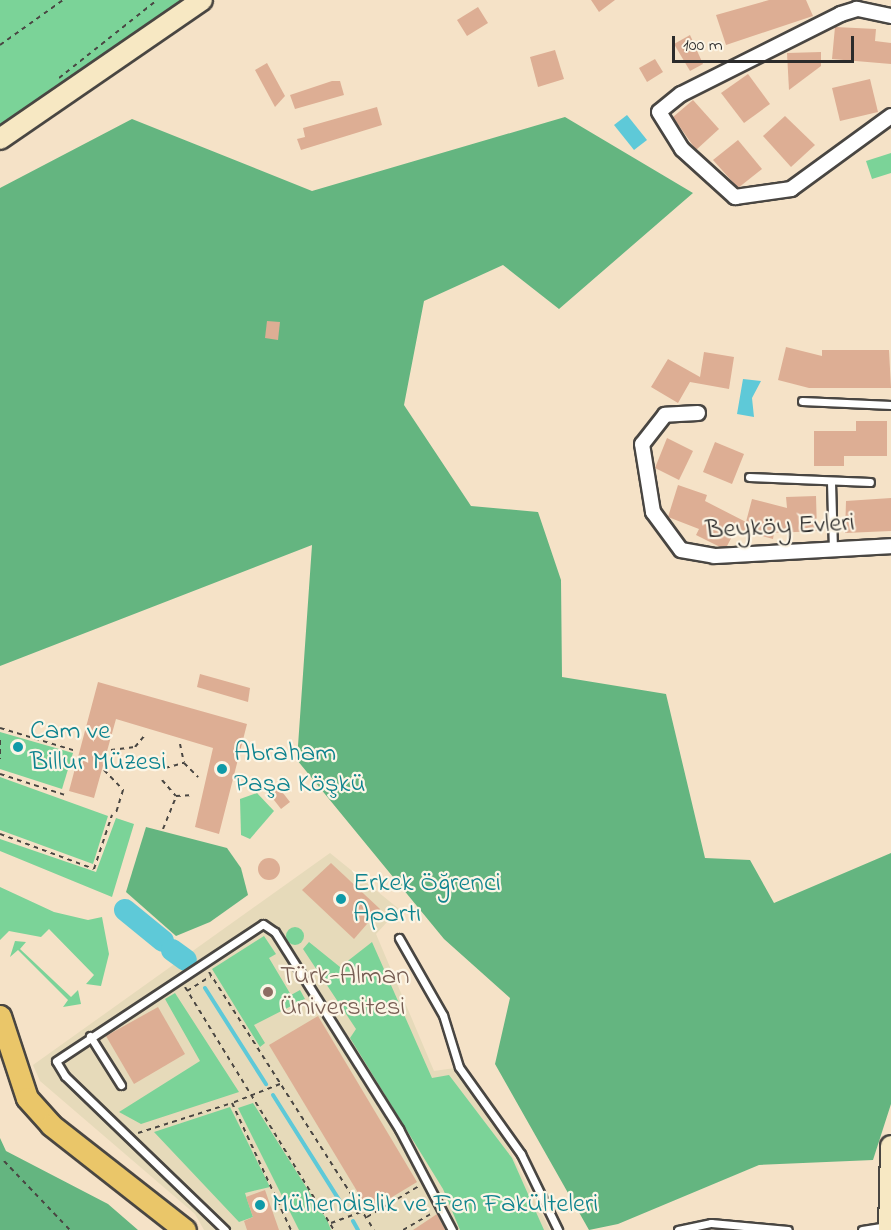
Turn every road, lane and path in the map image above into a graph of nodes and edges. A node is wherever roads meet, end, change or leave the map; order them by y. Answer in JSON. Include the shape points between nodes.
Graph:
{"nodes":[{"id":1,"x":63,"y":0,"type":"edge"},
{"id":2,"x":157,"y":0,"type":"edge"},
{"id":3,"x":202,"y":0,"type":"edge"},
{"id":4,"x":891,"y":16,"type":"edge"},
{"id":5,"x":0,"y":45,"type":"edge"},
{"id":6,"x":51,"y":84,"type":"dead end"},
{"id":7,"x":891,"y":116,"type":"edge"},
{"id":8,"x":0,"y":139,"type":"edge"},
{"id":9,"x":802,"y":401,"type":"dead end"},
{"id":10,"x":891,"y":405,"type":"edge"},
{"id":11,"x":698,"y":413,"type":"dead end"},
{"id":12,"x":749,"y":477,"type":"dead end"},
{"id":13,"x":831,"y":482,"type":"junction"},
{"id":14,"x":870,"y":482,"type":"dead end"},
{"id":15,"x":891,"y":546,"type":"edge"},
{"id":16,"x":833,"y":548,"type":"junction"},
{"id":17,"x":0,"y":728,"type":"edge"},
{"id":18,"x":146,"y":734,"type":"dead end"},
{"id":19,"x":0,"y":740,"type":"edge"},
{"id":20,"x":180,"y":744,"type":"dead end"},
{"id":21,"x":111,"y":750,"type":"dead end"},
{"id":22,"x":76,"y":751,"type":"dead end"},
{"id":23,"x":0,"y":759,"type":"edge"},
{"id":24,"x":184,"y":763,"type":"junction"},
{"id":25,"x":165,"y":768,"type":"dead end"},
{"id":26,"x":104,"y":770,"type":"dead end"},
{"id":27,"x":0,"y":774,"type":"edge"},
{"id":28,"x":198,"y":777,"type":"dead end"},
{"id":29,"x":162,"y":780,"type":"dead end"},
{"id":30,"x":65,"y":795,"type":"dead end"},
{"id":31,"x":194,"y":795,"type":"dead end"},
{"id":32,"x":176,"y":796,"type":"junction"},
{"id":33,"x":163,"y":829,"type":"dead end"},
{"id":34,"x":0,"y":834,"type":"edge"},
{"id":35,"x":399,"y":938,"type":"dead end"},
{"id":36,"x":203,"y":963,"type":"junction"},
{"id":37,"x":212,"y":976,"type":"junction"},
{"id":38,"x":180,"y":979,"type":"junction"},
{"id":39,"x":187,"y":991,"type":"junction"},
{"id":40,"x":0,"y":1016,"type":"edge"},
{"id":41,"x":90,"y":1036,"type":"junction"},
{"id":42,"x":280,"y":1084,"type":"junction"},
{"id":43,"x":121,"y":1085,"type":"dead end"},
{"id":44,"x":254,"y":1098,"type":"junction"},
{"id":45,"x":232,"y":1103,"type":"junction"},
{"id":46,"x":128,"y":1136,"type":"junction"},
{"id":47,"x":891,"y":1146,"type":"edge"},
{"id":48,"x":4,"y":1161,"type":"dead end"},
{"id":49,"x":426,"y":1182,"type":"junction"},
{"id":50,"x":440,"y":1209,"type":"junction"},
{"id":51,"x":361,"y":1212,"type":"junction"},
{"id":52,"x":366,"y":1217,"type":"junction"},
{"id":53,"x":331,"y":1223,"type":"junction"},
{"id":54,"x":889,"y":1228,"type":"edge"},
{"id":55,"x":70,"y":1230,"type":"edge"},
{"id":56,"x":185,"y":1230,"type":"edge"},
{"id":57,"x":225,"y":1230,"type":"edge"},
{"id":58,"x":291,"y":1230,"type":"edge"},
{"id":59,"x":334,"y":1230,"type":"edge"},
{"id":60,"x":374,"y":1230,"type":"edge"},
{"id":61,"x":404,"y":1230,"type":"edge"},
{"id":62,"x":452,"y":1230,"type":"edge"},
{"id":63,"x":558,"y":1230,"type":"edge"},
{"id":64,"x":678,"y":1230,"type":"edge"},
{"id":65,"x":788,"y":1230,"type":"edge"},
{"id":66,"x":862,"y":1230,"type":"edge"}],
"edges":[{"from":1,"to":5,"type":"path"},
{"from":2,"to":6,"type":"path"},
{"from":3,"to":8,"type":"street"},
{"from":4,"to":7,"type":"street","via":[[857,9],[841,14],[681,94],[659,112],[682,149],[735,196],[791,189]]},
{"from":9,"to":10,"type":"lane"},
{"from":11,"to":16,"type":"street","name":"Beyköy Evleri","via":[[665,415],[642,444],[653,512],[681,550],[714,556]]},
{"from":12,"to":13,"type":"lane"},
{"from":13,"to":14,"type":"lane"},
{"from":13,"to":16,"type":"lane"},
{"from":15,"to":16,"type":"street","name":"Beyköy Evleri"},
{"from":17,"to":22,"type":"path"},
{"from":18,"to":21,"type":"path","via":[[135,747]]},
{"from":19,"to":23,"type":"path"},
{"from":20,"to":24,"type":"path"},
{"from":24,"to":25,"type":"path"},
{"from":24,"to":28,"type":"path"},
{"from":26,"to":34,"type":"path","via":[[123,790],[94,869]]},
{"from":27,"to":30,"type":"path"},
{"from":29,"to":32,"type":"path"},
{"from":31,"to":32,"type":"path"},
{"from":32,"to":33,"type":"path"},
{"from":35,"to":63,"type":"lane","via":[[443,1015],[459,1067],[521,1154]]},
{"from":36,"to":37,"type":"path"},
{"from":36,"to":38,"type":"lane"},
{"from":36,"to":49,"type":"lane","via":[[257,925],[269,925]]},
{"from":37,"to":39,"type":"path"},
{"from":37,"to":42,"type":"path"},
{"from":38,"to":39,"type":"path"},
{"from":38,"to":41,"type":"lane"},
{"from":39,"to":44,"type":"path"},
{"from":40,"to":56,"type":"main road","via":[[27,1098],[77,1146]]},
{"from":41,"to":43,"type":"lane"},
{"from":41,"to":46,"type":"lane","via":[[61,1056],[58,1067]]},
{"from":42,"to":44,"type":"path"},
{"from":42,"to":51,"type":"path"},
{"from":44,"to":45,"type":"path"},
{"from":44,"to":53,"type":"path"},
{"from":45,"to":46,"type":"path"},
{"from":45,"to":58,"type":"path"},
{"from":46,"to":57,"type":"lane"},
{"from":47,"to":54,"type":"street"},
{"from":48,"to":55,"type":"path"},
{"from":49,"to":50,"type":"lane"},
{"from":49,"to":52,"type":"path"},
{"from":50,"to":61,"type":"path"},
{"from":50,"to":62,"type":"lane"},
{"from":51,"to":52,"type":"path"},
{"from":51,"to":53,"type":"path"},
{"from":52,"to":60,"type":"path"},
{"from":53,"to":59,"type":"path"},
{"from":54,"to":66,"type":"lane"},
{"from":64,"to":65,"type":"lane","via":[[711,1223]]}]}
